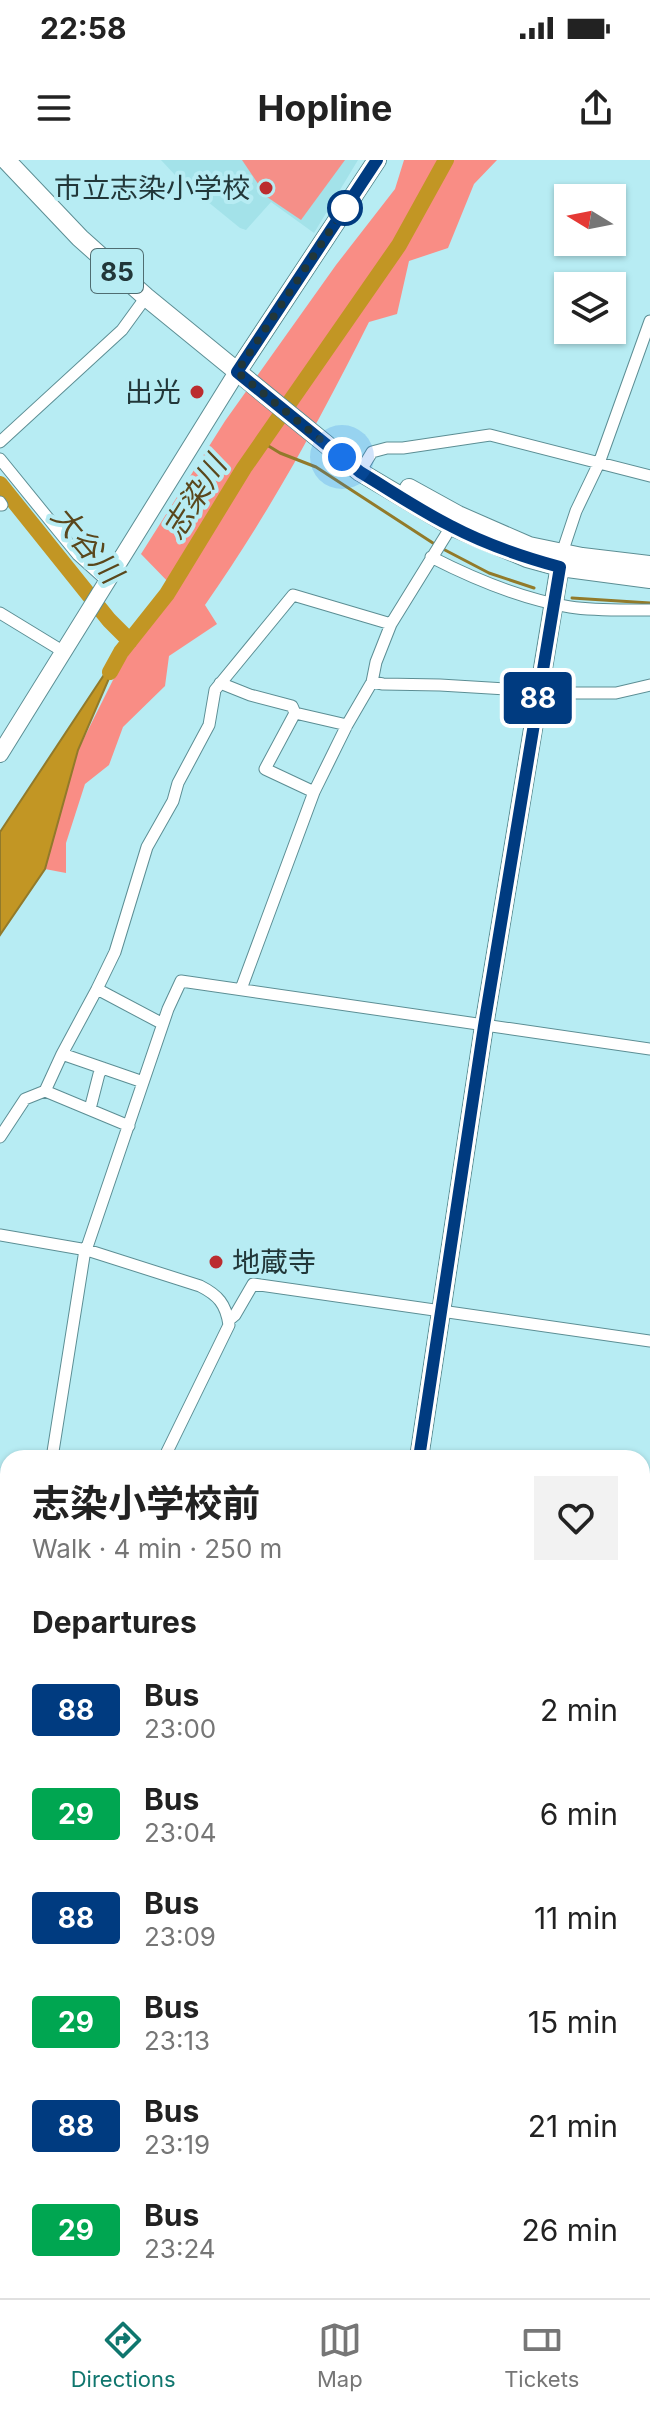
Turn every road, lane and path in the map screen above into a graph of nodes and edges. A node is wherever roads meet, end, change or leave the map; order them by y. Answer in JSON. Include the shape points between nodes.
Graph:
{"nodes":[{"id":1,"x":6,"y":160,"type":"edge"},
{"id":2,"x":377,"y":160,"type":"edge"},
{"id":3,"x":146,"y":297,"type":"junction"},
{"id":4,"x":650,"y":321,"type":"edge"},
{"id":5,"x":243,"y":378,"type":"junction"},
{"id":6,"x":0,"y":442,"type":"edge"},
{"id":7,"x":0,"y":459,"type":"edge"},
{"id":8,"x":599,"y":463,"type":"junction"},
{"id":9,"x":362,"y":468,"type":"junction"},
{"id":10,"x":650,"y":476,"type":"edge"},
{"id":11,"x":443,"y":538,"type":"junction"},
{"id":12,"x":561,"y":560,"type":"junction"},
{"id":13,"x":650,"y":565,"type":"edge"},
{"id":14,"x":650,"y":579,"type":"edge"},
{"id":15,"x":107,"y":581,"type":"junction"},
{"id":16,"x":553,"y":603,"type":"junction"},
{"id":17,"x":650,"y":610,"type":"edge"},
{"id":18,"x":0,"y":613,"type":"edge"},
{"id":19,"x":391,"y":624,"type":"junction"},
{"id":20,"x":64,"y":652,"type":"junction"},
{"id":21,"x":372,"y":682,"type":"junction"},
{"id":22,"x":220,"y":683,"type":"junction"},
{"id":23,"x":650,"y":685,"type":"edge"},
{"id":24,"x":540,"y":691,"type":"junction"},
{"id":25,"x":295,"y":713,"type":"junction"},
{"id":26,"x":347,"y":725,"type":"junction"},
{"id":27,"x":0,"y":754,"type":"edge"},
{"id":28,"x":314,"y":792,"type":"junction"},
{"id":29,"x":97,"y":989,"type":"junction"},
{"id":30,"x":241,"y":989,"type":"junction"},
{"id":31,"x":163,"y":1024,"type":"junction"},
{"id":32,"x":484,"y":1026,"type":"junction"},
{"id":33,"x":650,"y":1049,"type":"edge"},
{"id":34,"x":62,"y":1054,"type":"junction"},
{"id":35,"x":103,"y":1068,"type":"junction"},
{"id":36,"x":143,"y":1082,"type":"junction"},
{"id":37,"x":45,"y":1091,"type":"junction"},
{"id":38,"x":90,"y":1109,"type":"junction"},
{"id":39,"x":129,"y":1126,"type":"junction"},
{"id":40,"x":0,"y":1137,"type":"edge"},
{"id":41,"x":0,"y":1235,"type":"edge"},
{"id":42,"x":87,"y":1250,"type":"junction"},
{"id":43,"x":442,"y":1310,"type":"junction"},
{"id":44,"x":229,"y":1320,"type":"junction"},
{"id":45,"x":650,"y":1341,"type":"edge"},
{"id":46,"x":53,"y":1450,"type":"edge"},
{"id":47,"x":168,"y":1450,"type":"edge"},
{"id":48,"x":420,"y":1450,"type":"edge"}],
"edges":[{"from":1,"to":3,"type":"main road","number":"85"},
{"from":2,"to":5,"type":"main road"},
{"from":3,"to":5,"type":"main road","number":"85"},
{"from":3,"to":6,"type":"street","via":[[122,330]]},
{"from":4,"to":8,"type":"street","via":[[642,363]]},
{"from":5,"to":9,"type":"main road"},
{"from":5,"to":15,"type":"street"},
{"from":7,"to":15,"type":"street","via":[[78,555]]},
{"from":8,"to":9,"type":"street","via":[[490,435],[387,448],[372,452]]},
{"from":8,"to":10,"type":"street"},
{"from":8,"to":12,"type":"street"},
{"from":9,"to":11,"type":"main road"},
{"from":11,"to":12,"type":"main road","via":[[529,546]]},
{"from":11,"to":16,"type":"street","via":[[481,581]]},
{"from":11,"to":19,"type":"street"},
{"from":12,"to":13,"type":"main road","via":[[582,557]]},
{"from":12,"to":14,"type":"main road"},
{"from":12,"to":16,"type":"main road"},
{"from":15,"to":20,"type":"street"},
{"from":16,"to":17,"type":"street"},
{"from":16,"to":24,"type":"main road"},
{"from":18,"to":20,"type":"street"},
{"from":19,"to":21,"type":"street"},
{"from":19,"to":22,"type":"street","via":[[293,595]]},
{"from":20,"to":27,"type":"street"},
{"from":21,"to":24,"type":"street"},
{"from":21,"to":26,"type":"street"},
{"from":22,"to":25,"type":"street","via":[[292,706]]},
{"from":22,"to":29,"type":"street","via":[[209,725],[147,847],[115,952]]},
{"from":23,"to":24,"type":"street","via":[[616,693]]},
{"from":24,"to":32,"type":"main road"},
{"from":25,"to":26,"type":"street"},
{"from":25,"to":28,"type":"street","via":[[265,769]]},
{"from":26,"to":28,"type":"street"},
{"from":28,"to":30,"type":"street"},
{"from":29,"to":31,"type":"street"},
{"from":29,"to":34,"type":"street"},
{"from":30,"to":31,"type":"street","via":[[181,981]]},
{"from":30,"to":32,"type":"street"},
{"from":31,"to":36,"type":"street"},
{"from":32,"to":33,"type":"street"},
{"from":32,"to":43,"type":"main road"},
{"from":34,"to":35,"type":"street"},
{"from":34,"to":37,"type":"street"},
{"from":35,"to":36,"type":"street"},
{"from":35,"to":38,"type":"street"},
{"from":36,"to":39,"type":"street"},
{"from":37,"to":38,"type":"street"},
{"from":37,"to":40,"type":"street","via":[[25,1099]]},
{"from":38,"to":39,"type":"street"},
{"from":39,"to":42,"type":"street"},
{"from":41,"to":42,"type":"street"},
{"from":42,"to":44,"type":"street","via":[[200,1286],[216,1294]]},
{"from":42,"to":46,"type":"street"},
{"from":43,"to":44,"type":"street","via":[[253,1284]]},
{"from":43,"to":45,"type":"street"},
{"from":43,"to":48,"type":"main road"},
{"from":44,"to":47,"type":"street"}]}
